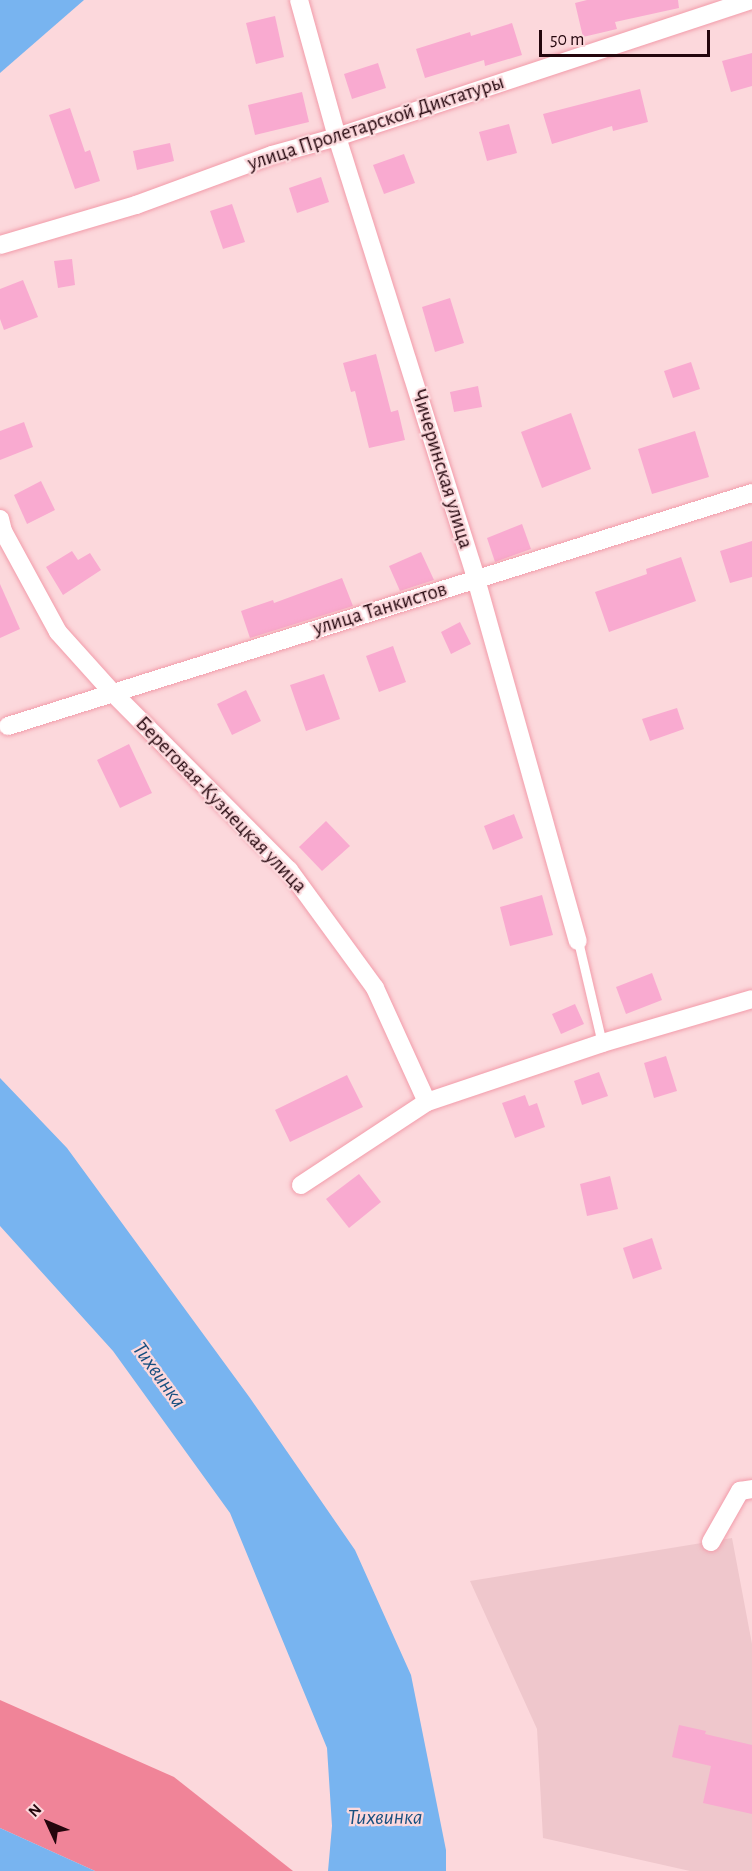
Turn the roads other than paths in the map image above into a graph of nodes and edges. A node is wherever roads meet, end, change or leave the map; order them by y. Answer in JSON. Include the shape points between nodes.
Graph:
{"nodes":[{"id":1,"x":299,"y":0,"type":"edge"},
{"id":2,"x":752,"y":0,"type":"edge"},
{"id":3,"x":338,"y":137,"type":"junction"},
{"id":4,"x":0,"y":245,"type":"edge"},
{"id":5,"x":752,"y":493,"type":"edge"},
{"id":6,"x":0,"y":519,"type":"edge"},
{"id":7,"x":476,"y":579,"type":"junction"},
{"id":8,"x":113,"y":693,"type":"junction"},
{"id":9,"x":8,"y":726,"type":"dead end"},
{"id":10,"x":578,"y":940,"type":"joint"},
{"id":11,"x":752,"y":999,"type":"edge"},
{"id":12,"x":602,"y":1043,"type":"junction"},
{"id":13,"x":428,"y":1102,"type":"junction"},
{"id":14,"x":301,"y":1185,"type":"dead end"},
{"id":15,"x":752,"y":1489,"type":"edge"},
{"id":16,"x":711,"y":1542,"type":"dead end"}],
"edges":[{"from":1,"to":3,"type":"street","name":"Чичеринская улица"},
{"from":2,"to":3,"type":"street","name":"улица Пролетарской Диктатуры"},
{"from":3,"to":4,"type":"street","name":"улица Пролетарской Диктатуры","via":[[272,155],[136,205]]},
{"from":3,"to":7,"type":"street","name":"Чичеринская улица"},
{"from":5,"to":7,"type":"street","name":"улица Танкистов"},
{"from":6,"to":8,"type":"street","name":"Береговая-Кузнецкая улица","via":[[58,632]]},
{"from":7,"to":8,"type":"street","name":"улица Танкистов"},
{"from":7,"to":10,"type":"street","name":"Чичеринская улица"},
{"from":8,"to":9,"type":"street","name":"улица Танкистов"},
{"from":8,"to":13,"type":"street","name":"Береговая-Кузнецкая улица","via":[[289,870],[375,988]]},
{"from":10,"to":12,"type":"lane"},
{"from":11,"to":12,"type":"street"},
{"from":12,"to":13,"type":"street"},
{"from":13,"to":14,"type":"street"},
{"from":15,"to":16,"type":"street","via":[[740,1491]]}]}
